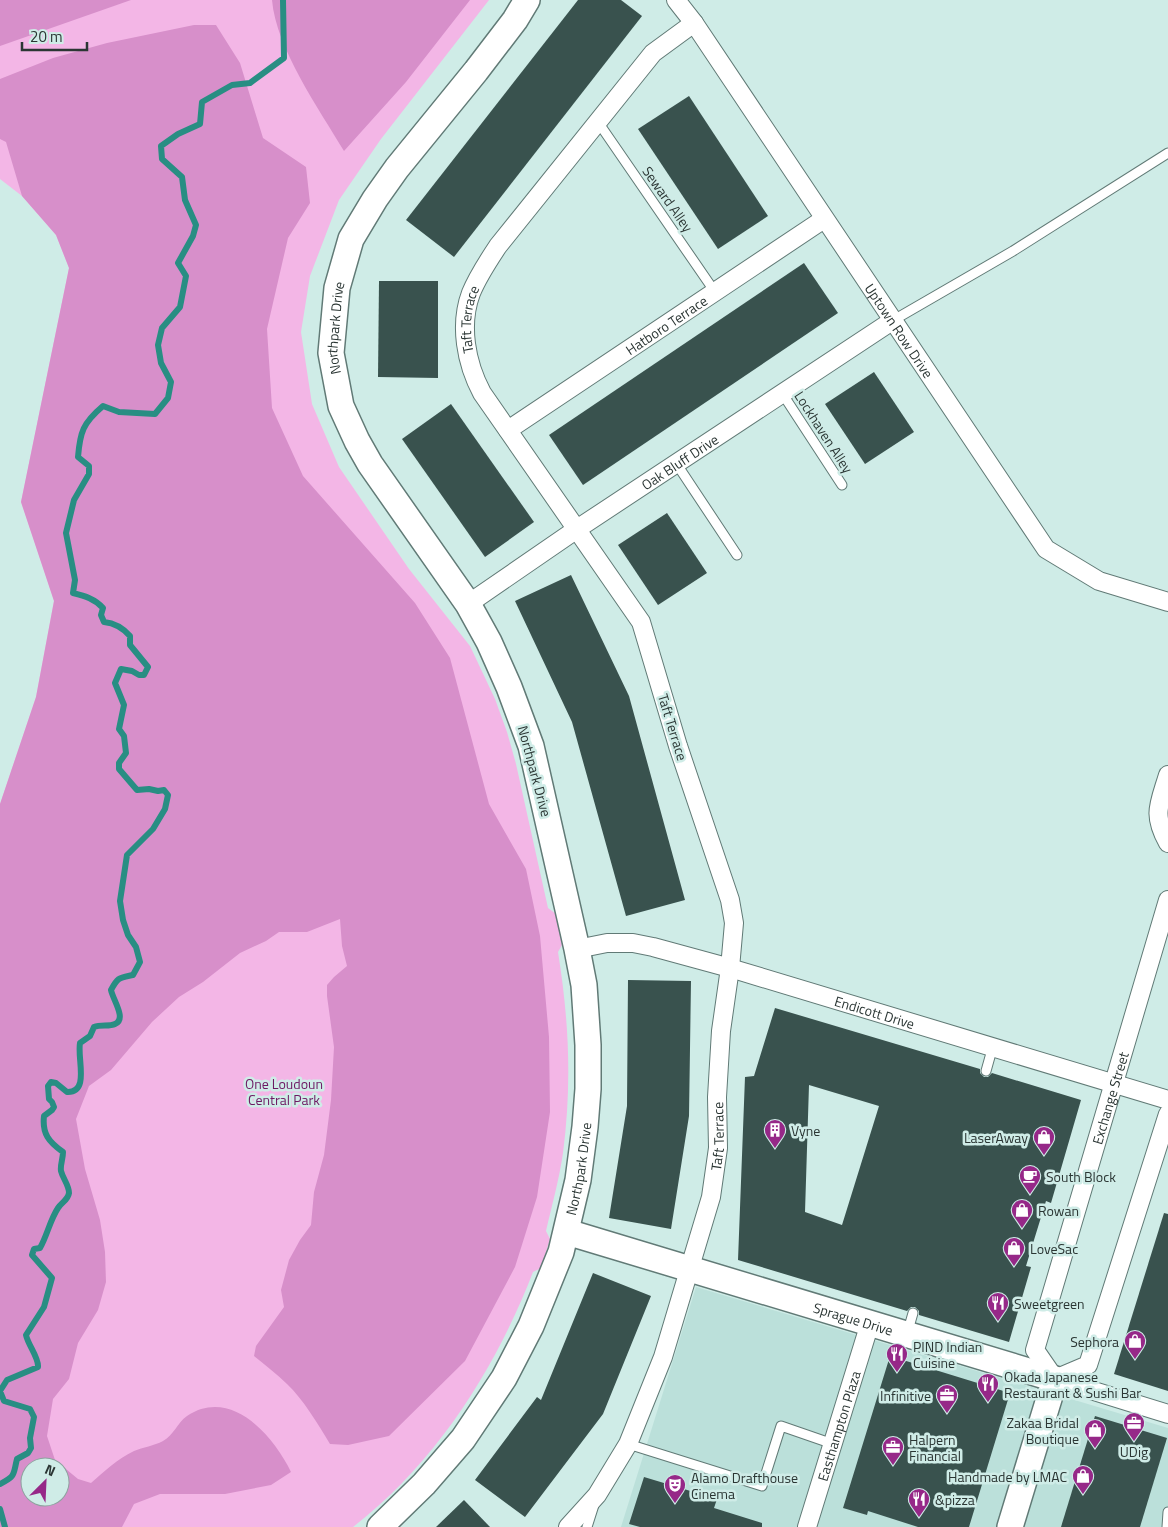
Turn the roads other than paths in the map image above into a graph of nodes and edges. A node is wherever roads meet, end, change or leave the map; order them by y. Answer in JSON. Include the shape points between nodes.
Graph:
{"nodes":[{"id":1,"x":527,"y":0,"type":"edge"},
{"id":2,"x":676,"y":0,"type":"edge"},
{"id":3,"x":694,"y":23,"type":"junction"},
{"id":4,"x":598,"y":122,"type":"junction"},
{"id":5,"x":1168,"y":153,"type":"edge"},
{"id":6,"x":824,"y":219,"type":"junction"},
{"id":7,"x":715,"y":292,"type":"junction"},
{"id":8,"x":892,"y":321,"type":"junction"},
{"id":9,"x":782,"y":393,"type":"junction"},
{"id":10,"x":508,"y":430,"type":"junction"},
{"id":11,"x":676,"y":463,"type":"junction"},
{"id":12,"x":842,"y":485,"type":"dead end"},
{"id":13,"x":577,"y":529,"type":"junction"},
{"id":14,"x":737,"y":554,"type":"dead end"},
{"id":15,"x":1168,"y":602,"type":"edge"},
{"id":16,"x":468,"y":604,"type":"junction"},
{"id":17,"x":1168,"y":775,"type":"edge"},
{"id":18,"x":1168,"y":843,"type":"edge"},
{"id":19,"x":1168,"y":900,"type":"edge"},
{"id":20,"x":577,"y":949,"type":"junction"},
{"id":21,"x":730,"y":968,"type":"junction"},
{"id":22,"x":993,"y":1046,"type":"junction"},
{"id":23,"x":986,"y":1071,"type":"dead end"},
{"id":24,"x":1114,"y":1084,"type":"junction"},
{"id":25,"x":1168,"y":1100,"type":"edge"},
{"id":26,"x":1168,"y":1114,"type":"edge"},
{"id":27,"x":567,"y":1232,"type":"junction"},
{"id":28,"x":690,"y":1270,"type":"junction"},
{"id":29,"x":870,"y":1323,"type":"junction"},
{"id":30,"x":1055,"y":1379,"type":"junction"},
{"id":31,"x":1168,"y":1414,"type":"edge"},
{"id":32,"x":628,"y":1444,"type":"junction"},
{"id":33,"x":833,"y":1444,"type":"junction"},
{"id":34,"x":597,"y":1495,"type":"junction"},
{"id":35,"x":1168,"y":1512,"type":"edge"},
{"id":36,"x":380,"y":1527,"type":"edge"},
{"id":37,"x":568,"y":1527,"type":"edge"},
{"id":38,"x":587,"y":1527,"type":"edge"},
{"id":39,"x":807,"y":1527,"type":"edge"},
{"id":40,"x":1010,"y":1527,"type":"edge"},
{"id":41,"x":1167,"y":1527,"type":"edge"}],
"edges":[{"from":1,"to":16,"type":"street","name":"Northpark Drive","via":[[515,20],[375,199],[351,239],[337,288],[331,353],[341,406],[370,464]]},
{"from":2,"to":3,"type":"street","name":"Uptown Row Drive"},
{"from":3,"to":4,"type":"street","name":"Taft Terrace","via":[[653,53]]},
{"from":3,"to":6,"type":"street","name":"Uptown Row Drive"},
{"from":4,"to":7,"type":"lane","name":"Seward Alley"},
{"from":4,"to":10,"type":"street","name":"Taft Terrace","via":[[498,246],[471,292],[466,312],[468,358],[482,393]]},
{"from":5,"to":8,"type":"lane","via":[[1013,251]]},
{"from":6,"to":7,"type":"street","name":"Hatboro Terrace"},
{"from":6,"to":8,"type":"street","name":"Uptown Row Drive"},
{"from":7,"to":10,"type":"street","name":"Hatboro Terrace"},
{"from":8,"to":9,"type":"street","name":"Oak Bluff Drive"},
{"from":8,"to":15,"type":"street","name":"Uptown Row Drive","via":[[1046,549],[1100,581]]},
{"from":9,"to":11,"type":"street","name":"Oak Bluff Drive"},
{"from":9,"to":12,"type":"lane","name":"Lockhaven Alley"},
{"from":10,"to":13,"type":"street","name":"Taft Terrace"},
{"from":11,"to":13,"type":"street","name":"Oak Bluff Drive"},
{"from":11,"to":14,"type":"lane"},
{"from":13,"to":16,"type":"street","name":"Oak Bluff Drive"},
{"from":13,"to":21,"type":"street","name":"Taft Terrace","via":[[640,622],[730,900],[734,922]]},
{"from":16,"to":20,"type":"street","name":"Northpark Drive","via":[[505,678],[531,746]]},
{"from":17,"to":18,"type":"street","via":[[1158,820]]},
{"from":19,"to":24,"type":"street","name":"Exchange Street"},
{"from":20,"to":21,"type":"street","name":"Endicott Drive","via":[[608,943],[633,943]]},
{"from":20,"to":27,"type":"street","name":"Northpark Drive","via":[[588,1044],[588,1089],[578,1180]]},
{"from":21,"to":22,"type":"street","name":"Endicott Drive"},
{"from":21,"to":28,"type":"street","name":"Taft Terrace","via":[[721,1031],[718,1148],[711,1197]]},
{"from":22,"to":23,"type":"lane"},
{"from":22,"to":24,"type":"street","name":"Endicott Drive"},
{"from":24,"to":25,"type":"street","name":"Endicott Drive"},
{"from":24,"to":30,"type":"street","name":"Exchange Street","via":[[1035,1350]]},
{"from":26,"to":30,"type":"street","via":[[1088,1365]]},
{"from":27,"to":28,"type":"street","name":"Sprague Drive"},
{"from":27,"to":36,"type":"street","name":"Northpark Drive","via":[[531,1326],[504,1378],[456,1447]]},
{"from":28,"to":29,"type":"street","name":"Sprague Drive"},
{"from":28,"to":32,"type":"street","name":"Taft Terrace","via":[[664,1356]]},
{"from":29,"to":30,"type":"street","name":"Sprague Drive","via":[[910,1324]]},
{"from":29,"to":33,"type":"street","name":"Easthampton Plaza"},
{"from":30,"to":31,"type":"street","name":"Sprague Drive"},
{"from":30,"to":40,"type":"street"},
{"from":32,"to":33,"type":"lane","via":[[762,1486],[781,1426]]},
{"from":32,"to":34,"type":"street","name":"Taft Terrace"},
{"from":33,"to":39,"type":"street","name":"Easthampton Plaza"},
{"from":34,"to":37,"type":"street","name":"Taft Terrace"},
{"from":34,"to":38,"type":"lane"},
{"from":35,"to":41,"type":"lane"}]}
